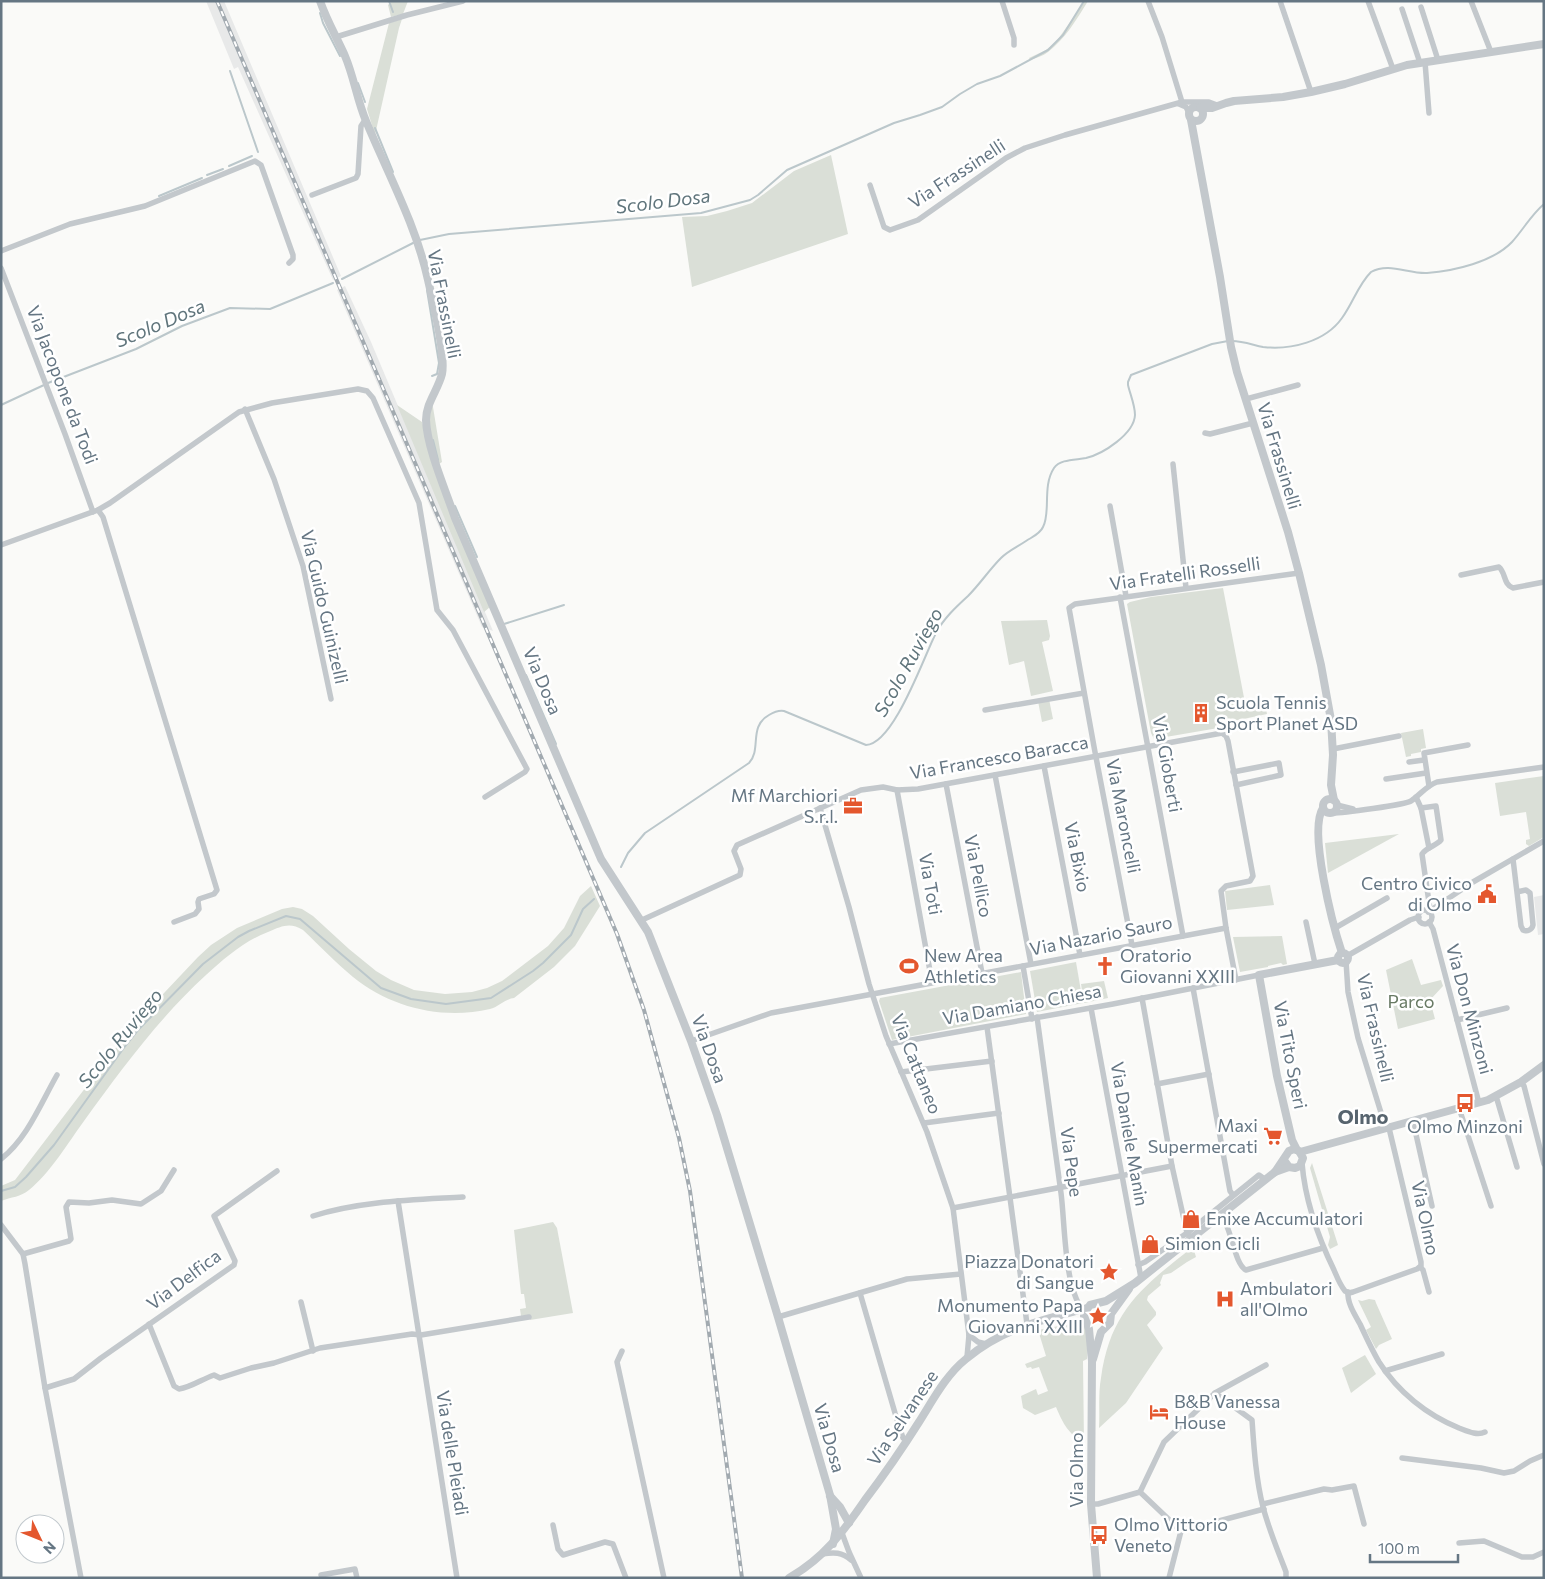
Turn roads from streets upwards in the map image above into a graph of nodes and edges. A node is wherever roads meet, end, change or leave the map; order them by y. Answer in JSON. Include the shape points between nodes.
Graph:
{"nodes":[{"id":1,"x":320,"y":1,"type":"edge"},
{"id":2,"x":463,"y":1,"type":"edge"},
{"id":3,"x":1002,"y":1,"type":"edge"},
{"id":4,"x":1148,"y":1,"type":"edge"},
{"id":5,"x":1280,"y":1,"type":"edge"},
{"id":6,"x":1368,"y":1,"type":"edge"},
{"id":7,"x":1472,"y":1,"type":"edge"},
{"id":8,"x":1421,"y":7,"type":"dead end"},
{"id":9,"x":1402,"y":10,"type":"dead end"},
{"id":10,"x":336,"y":37,"type":"junction"},
{"id":11,"x":1014,"y":44,"type":"dead end"},
{"id":12,"x":1544,"y":44,"type":"edge"},
{"id":13,"x":1490,"y":52,"type":"junction"},
{"id":14,"x":1438,"y":60,"type":"junction"},
{"id":15,"x":1423,"y":62,"type":"junction"},
{"id":16,"x":1393,"y":69,"type":"junction"},
{"id":17,"x":1311,"y":92,"type":"junction"},
{"id":18,"x":1180,"y":103,"type":"junction"},
{"id":19,"x":1215,"y":107,"type":"junction"},
{"id":20,"x":1429,"y":113,"type":"dead end"},
{"id":21,"x":1196,"y":114,"type":"junction"},
{"id":22,"x":366,"y":120,"type":"junction"},
{"id":23,"x":870,"y":185,"type":"dead end"},
{"id":24,"x":312,"y":195,"type":"dead end"},
{"id":25,"x":1,"y":251,"type":"edge"},
{"id":26,"x":289,"y":264,"type":"dead end"},
{"id":27,"x":1,"y":268,"type":"edge"},
{"id":28,"x":1298,"y":385,"type":"dead end"},
{"id":29,"x":1246,"y":399,"type":"junction"},
{"id":30,"x":245,"y":409,"type":"junction"},
{"id":31,"x":1254,"y":423,"type":"junction"},
{"id":32,"x":1205,"y":433,"type":"dead end"},
{"id":33,"x":1173,"y":464,"type":"dead end"},
{"id":34,"x":1110,"y":506,"type":"dead end"},
{"id":35,"x":95,"y":511,"type":"junction"},
{"id":36,"x":1,"y":544,"type":"edge"},
{"id":37,"x":1299,"y":573,"type":"junction"},
{"id":38,"x":1461,"y":575,"type":"dead end"},
{"id":39,"x":1544,"y":582,"type":"edge"},
{"id":40,"x":1186,"y":588,"type":"junction"},
{"id":41,"x":1123,"y":597,"type":"junction"},
{"id":42,"x":1075,"y":604,"type":"joint"},
{"id":43,"x":506,"y":635,"type":"joint"},
{"id":44,"x":1084,"y":693,"type":"junction"},
{"id":45,"x":331,"y":699,"type":"dead end"},
{"id":46,"x":985,"y":710,"type":"dead end"},
{"id":47,"x":1399,"y":736,"type":"dead end"},
{"id":48,"x":1468,"y":745,"type":"dead end"},
{"id":49,"x":1149,"y":746,"type":"junction"},
{"id":50,"x":1333,"y":749,"type":"junction"},
{"id":51,"x":1096,"y":756,"type":"junction"},
{"id":52,"x":1424,"y":760,"type":"junction"},
{"id":53,"x":1409,"y":762,"type":"dead end"},
{"id":54,"x":1044,"y":766,"type":"junction"},
{"id":55,"x":1544,"y":767,"type":"edge"},
{"id":56,"x":1234,"y":772,"type":"junction"},
{"id":57,"x":1426,"y":773,"type":"junction"},
{"id":58,"x":995,"y":775,"type":"junction"},
{"id":59,"x":1386,"y":779,"type":"dead end"},
{"id":60,"x":946,"y":784,"type":"junction"},
{"id":61,"x":1236,"y":785,"type":"junction"},
{"id":62,"x":1430,"y":786,"type":"junction"},
{"id":63,"x":897,"y":790,"type":"junction"},
{"id":64,"x":485,"y":797,"type":"dead end"},
{"id":65,"x":1416,"y":797,"type":"junction"},
{"id":66,"x":1330,"y":806,"type":"junction"},
{"id":67,"x":820,"y":808,"type":"junction"},
{"id":68,"x":1421,"y":808,"type":"junction"},
{"id":69,"x":1544,"y":841,"type":"edge"},
{"id":70,"x":1428,"y":848,"type":"junction"},
{"id":71,"x":1513,"y":859,"type":"junction"},
{"id":72,"x":1517,"y":892,"type":"junction"},
{"id":73,"x":1388,"y":898,"type":"dead end"},
{"id":74,"x":1429,"y":910,"type":"junction"},
{"id":75,"x":1419,"y":918,"type":"junction"},
{"id":76,"x":642,"y":920,"type":"junction"},
{"id":77,"x":174,"y":922,"type":"dead end"},
{"id":78,"x":1306,"y":922,"type":"dead end"},
{"id":79,"x":1429,"y":922,"type":"junction"},
{"id":80,"x":1226,"y":928,"type":"junction"},
{"id":81,"x":1335,"y":928,"type":"junction"},
{"id":82,"x":1183,"y":936,"type":"junction"},
{"id":83,"x":1132,"y":945,"type":"junction"},
{"id":84,"x":1080,"y":955,"type":"junction"},
{"id":85,"x":1342,"y":955,"type":"junction"},
{"id":86,"x":1031,"y":964,"type":"junction"},
{"id":87,"x":1315,"y":964,"type":"junction"},
{"id":88,"x":1024,"y":966,"type":"junction"},
{"id":89,"x":982,"y":973,"type":"junction"},
{"id":90,"x":1259,"y":975,"type":"junction"},
{"id":91,"x":1236,"y":980,"type":"junction"},
{"id":92,"x":932,"y":982,"type":"junction"},
{"id":93,"x":1193,"y":988,"type":"junction"},
{"id":94,"x":872,"y":994,"type":"junction"},
{"id":95,"x":1142,"y":998,"type":"junction"},
{"id":96,"x":1091,"y":1008,"type":"junction"},
{"id":97,"x":1507,"y":1008,"type":"dead end"},
{"id":98,"x":1034,"y":1018,"type":"junction"},
{"id":99,"x":1457,"y":1020,"type":"junction"},
{"id":100,"x":987,"y":1027,"type":"junction"},
{"id":101,"x":691,"y":1041,"type":"junction"},
{"id":102,"x":889,"y":1044,"type":"junction"},
{"id":103,"x":992,"y":1060,"type":"junction"},
{"id":104,"x":1544,"y":1065,"type":"edge"},
{"id":105,"x":901,"y":1072,"type":"junction"},
{"id":106,"x":1209,"y":1074,"type":"junction"},
{"id":107,"x":56,"y":1075,"type":"dead end"},
{"id":108,"x":1521,"y":1082,"type":"junction"},
{"id":109,"x":1157,"y":1084,"type":"junction"},
{"id":110,"x":1496,"y":1096,"type":"junction"},
{"id":111,"x":1479,"y":1103,"type":"junction"},
{"id":112,"x":1459,"y":1108,"type":"junction"},
{"id":113,"x":999,"y":1113,"type":"junction"},
{"id":114,"x":1413,"y":1121,"type":"junction"},
{"id":115,"x":924,"y":1123,"type":"junction"},
{"id":116,"x":1387,"y":1128,"type":"junction"},
{"id":117,"x":1292,"y":1140,"type":"junction"},
{"id":118,"x":1301,"y":1156,"type":"junction"},
{"id":119,"x":1,"y":1160,"type":"edge"},
{"id":120,"x":1288,"y":1162,"type":"junction"},
{"id":121,"x":1544,"y":1164,"type":"edge"},
{"id":122,"x":1172,"y":1166,"type":"junction"},
{"id":123,"x":1517,"y":1167,"type":"dead end"},
{"id":124,"x":174,"y":1170,"type":"dead end"},
{"id":125,"x":277,"y":1171,"type":"dead end"},
{"id":126,"x":1121,"y":1176,"type":"junction"},
{"id":127,"x":1266,"y":1180,"type":"junction"},
{"id":128,"x":1304,"y":1180,"type":"junction"},
{"id":129,"x":1060,"y":1187,"type":"junction"},
{"id":130,"x":1233,"y":1195,"type":"junction"},
{"id":131,"x":463,"y":1196,"type":"dead end"},
{"id":132,"x":1010,"y":1197,"type":"junction"},
{"id":133,"x":398,"y":1201,"type":"junction"},
{"id":134,"x":1432,"y":1206,"type":"dead end"},
{"id":135,"x":1491,"y":1206,"type":"dead end"},
{"id":136,"x":953,"y":1208,"type":"junction"},
{"id":137,"x":1221,"y":1215,"type":"junction"},
{"id":138,"x":313,"y":1216,"type":"dead end"},
{"id":139,"x":1,"y":1225,"type":"edge"},
{"id":140,"x":1189,"y":1236,"type":"junction"},
{"id":141,"x":1323,"y":1248,"type":"junction"},
{"id":142,"x":23,"y":1254,"type":"junction"},
{"id":143,"x":1138,"y":1265,"type":"junction"},
{"id":144,"x":1420,"y":1267,"type":"junction"},
{"id":145,"x":961,"y":1274,"type":"junction"},
{"id":146,"x":1138,"y":1281,"type":"junction"},
{"id":147,"x":1348,"y":1292,"type":"junction"},
{"id":148,"x":1429,"y":1292,"type":"dead end"},
{"id":149,"x":860,"y":1293,"type":"junction"},
{"id":150,"x":301,"y":1302,"type":"dead end"},
{"id":151,"x":1101,"y":1303,"type":"junction"},
{"id":152,"x":1084,"y":1308,"type":"junction"},
{"id":153,"x":1111,"y":1314,"type":"junction"},
{"id":154,"x":529,"y":1317,"type":"dead end"},
{"id":155,"x":778,"y":1317,"type":"junction"},
{"id":156,"x":1041,"y":1321,"type":"junction"},
{"id":157,"x":149,"y":1324,"type":"junction"},
{"id":158,"x":1027,"y":1324,"type":"junction"},
{"id":159,"x":1086,"y":1324,"type":"junction"},
{"id":160,"x":1103,"y":1329,"type":"junction"},
{"id":161,"x":418,"y":1334,"type":"junction"},
{"id":162,"x":969,"y":1335,"type":"junction"},
{"id":163,"x":986,"y":1344,"type":"junction"},
{"id":164,"x":313,"y":1350,"type":"junction"},
{"id":165,"x":622,"y":1351,"type":"dead end"},
{"id":166,"x":974,"y":1352,"type":"junction"},
{"id":167,"x":1442,"y":1354,"type":"dead end"},
{"id":168,"x":967,"y":1358,"type":"junction"},
{"id":169,"x":1092,"y":1361,"type":"junction"},
{"id":170,"x":1266,"y":1366,"type":"dead end"},
{"id":171,"x":1385,"y":1371,"type":"junction"},
{"id":172,"x":45,"y":1388,"type":"junction"},
{"id":173,"x":1215,"y":1393,"type":"junction"},
{"id":174,"x":1485,"y":1432,"type":"dead end"},
{"id":175,"x":907,"y":1440,"type":"junction"},
{"id":176,"x":1544,"y":1455,"type":"edge"},
{"id":177,"x":1402,"y":1458,"type":"dead end"},
{"id":178,"x":1140,"y":1492,"type":"junction"},
{"id":179,"x":830,"y":1496,"type":"junction"},
{"id":180,"x":1091,"y":1504,"type":"junction"},
{"id":181,"x":840,"y":1507,"type":"junction"},
{"id":182,"x":1263,"y":1507,"type":"junction"},
{"id":183,"x":860,"y":1508,"type":"junction"},
{"id":184,"x":832,"y":1513,"type":"junction"},
{"id":185,"x":849,"y":1523,"type":"junction"},
{"id":186,"x":1364,"y":1524,"type":"dead end"},
{"id":187,"x":553,"y":1525,"type":"dead end"},
{"id":188,"x":1181,"y":1531,"type":"junction"},
{"id":189,"x":842,"y":1533,"type":"junction"},
{"id":190,"x":1459,"y":1543,"type":"dead end"},
{"id":191,"x":833,"y":1544,"type":"junction"},
{"id":192,"x":1544,"y":1552,"type":"edge"},
{"id":193,"x":822,"y":1554,"type":"junction"},
{"id":194,"x":853,"y":1561,"type":"junction"},
{"id":195,"x":321,"y":1575,"type":"dead end"},
{"id":196,"x":81,"y":1578,"type":"edge"},
{"id":197,"x":357,"y":1578,"type":"edge"},
{"id":198,"x":457,"y":1578,"type":"edge"},
{"id":199,"x":626,"y":1578,"type":"edge"},
{"id":200,"x":664,"y":1578,"type":"edge"},
{"id":201,"x":789,"y":1578,"type":"edge"},
{"id":202,"x":861,"y":1578,"type":"edge"},
{"id":203,"x":1097,"y":1578,"type":"edge"},
{"id":204,"x":1169,"y":1578,"type":"edge"},
{"id":205,"x":1286,"y":1578,"type":"edge"}],
"edges":[{"from":1,"to":10,"type":"street","name":"Via Frassinelli"},
{"from":2,"to":10,"type":"street"},
{"from":3,"to":11,"type":"street"},
{"from":4,"to":18,"type":"street","via":[[1162,37]]},
{"from":5,"to":17,"type":"street"},
{"from":6,"to":16,"type":"street"},
{"from":7,"to":13,"type":"street"},
{"from":8,"to":14,"type":"street"},
{"from":9,"to":15,"type":"street"},
{"from":10,"to":22,"type":"street","name":"Via Frassinelli","via":[[351,71]]},
{"from":12,"to":13,"type":"street","name":"Via Frassinelli"},
{"from":13,"to":14,"type":"street","name":"Via Frassinelli"},
{"from":14,"to":15,"type":"street","name":"Via Frassinelli"},
{"from":15,"to":16,"type":"street","name":"Via Frassinelli"},
{"from":15,"to":20,"type":"street"},
{"from":16,"to":17,"type":"street","name":"Via Frassinelli"},
{"from":17,"to":19,"type":"street","name":"Via Frassinelli","via":[[1234,101]]},
{"from":18,"to":19,"type":"street","name":"Via Frassinelli","via":[[1209,102]]},
{"from":18,"to":21,"type":"street","name":"Via Frassinelli","via":[[1187,103]]},
{"from":18,"to":23,"type":"street","name":"Via Frassinelli","via":[[1025,148],[918,220],[890,230],[884,227]]},
{"from":19,"to":21,"type":"street"},
{"from":21,"to":29,"type":"street","name":"Via Frassinelli","via":[[1195,135],[1231,346]]},
{"from":22,"to":24,"type":"street","via":[[361,126],[356,178]]},
{"from":22,"to":43,"type":"street","name":"Via Frassinelli","via":[[418,244],[431,293],[442,364],[426,416],[428,433],[455,518]]},
{"from":25,"to":26,"type":"street","via":[[70,224],[145,206],[255,161],[261,165],[293,255]]},
{"from":27,"to":35,"type":"street","name":"Via Jacopone da Todi"},
{"from":28,"to":29,"type":"street"},
{"from":29,"to":31,"type":"street","name":"Via Frassinelli"},
{"from":30,"to":35,"type":"street"},
{"from":30,"to":45,"type":"street","name":"Via Guido Guinizelli","via":[[274,479],[303,566]]},
{"from":30,"to":64,"type":"street","via":[[358,389],[373,398],[419,504],[437,610],[450,626],[527,769]]},
{"from":31,"to":32,"type":"street"},
{"from":31,"to":37,"type":"street","name":"Via Frassinelli"},
{"from":33,"to":40,"type":"street"},
{"from":34,"to":41,"type":"street","name":"Via Gioberti"},
{"from":35,"to":36,"type":"street"},
{"from":35,"to":77,"type":"street","name":"Via Jacopone da Todi","via":[[103,517],[217,890],[199,900],[195,914]]},
{"from":37,"to":40,"type":"street","name":"Via Fratelli Rosselli"},
{"from":37,"to":50,"type":"street","name":"Via Frassinelli","via":[[1321,666]]},
{"from":38,"to":39,"type":"street","via":[[1499,567],[1506,583],[1513,588]]},
{"from":40,"to":41,"type":"street","name":"Via Fratelli Rosselli"},
{"from":41,"to":42,"type":"street","name":"Via Fratelli Rosselli"},
{"from":41,"to":49,"type":"street","name":"Via Gioberti"},
{"from":42,"to":44,"type":"street","name":"Via Maroncelli","via":[[1069,610]]},
{"from":43,"to":76,"type":"street","name":"Via Dosa","via":[[601,858]]},
{"from":44,"to":46,"type":"street"},
{"from":44,"to":51,"type":"street","name":"Via Maroncelli"},
{"from":47,"to":50,"type":"street"},
{"from":48,"to":52,"type":"street","via":[[1424,752]]},
{"from":49,"to":51,"type":"street","name":"Via Francesco Baracca"},
{"from":49,"to":56,"type":"street","via":[[1224,733]]},
{"from":49,"to":82,"type":"street","name":"Via Gioberti"},
{"from":50,"to":66,"type":"street","name":"Via Frassinelli"},
{"from":51,"to":54,"type":"street","name":"Via Francesco Baracca"},
{"from":51,"to":83,"type":"street","name":"Via Maroncelli"},
{"from":52,"to":53,"type":"street"},
{"from":52,"to":57,"type":"street"},
{"from":54,"to":58,"type":"street","name":"Via Francesco Baracca"},
{"from":54,"to":84,"type":"street","name":"Via Bixio"},
{"from":55,"to":62,"type":"street","via":[[1437,782]]},
{"from":56,"to":61,"type":"street"},
{"from":56,"to":61,"type":"street","via":[[1278,763],[1281,775]]},
{"from":57,"to":59,"type":"street"},
{"from":57,"to":62,"type":"street"},
{"from":58,"to":60,"type":"street","name":"Via Francesco Baracca"},
{"from":58,"to":86,"type":"street"},
{"from":60,"to":63,"type":"street","name":"Via Francesco Baracca"},
{"from":60,"to":89,"type":"street","name":"Via Pellico"},
{"from":61,"to":80,"type":"street","via":[[1253,876],[1250,881],[1222,888]]},
{"from":62,"to":65,"type":"street"},
{"from":63,"to":67,"type":"street","name":"Via Francesco Baracca","via":[[883,787],[861,790]]},
{"from":63,"to":92,"type":"street","name":"Via Toti"},
{"from":65,"to":66,"type":"street","via":[[1408,802],[1344,813]]},
{"from":65,"to":68,"type":"street"},
{"from":66,"to":81,"type":"street","name":"Via Frassinelli","via":[[1319,816],[1320,852]]},
{"from":67,"to":76,"type":"street","name":"Via Francesco Baracca","via":[[737,845],[734,850],[740,875]]},
{"from":67,"to":94,"type":"street","name":"Via Cattaneo"},
{"from":68,"to":70,"type":"street"},
{"from":68,"to":70,"type":"street","via":[[1436,806],[1438,812],[1442,840]]},
{"from":69,"to":71,"type":"street","name":"Via Damiano Chiesa"},
{"from":70,"to":74,"type":"street","via":[[1422,854]]},
{"from":71,"to":72,"type":"street"},
{"from":71,"to":74,"type":"street","name":"Via Damiano Chiesa"},
{"from":72,"to":72,"type":"street","via":[[1526,890],[1530,893],[1534,926],[1528,931],[1521,926]]},
{"from":73,"to":81,"type":"street"},
{"from":74,"to":75,"type":"street","name":"Via Damiano Chiesa","via":[[1421,911]]},
{"from":74,"to":79,"type":"street","via":[[1432,918]]},
{"from":75,"to":79,"type":"street","via":[[1426,924]]},
{"from":75,"to":85,"type":"street","name":"Via Damiano Chiesa"},
{"from":76,"to":101,"type":"street","name":"Via Dosa"},
{"from":78,"to":87,"type":"street"},
{"from":79,"to":99,"type":"street","name":"Via Don Minzoni"},
{"from":80,"to":82,"type":"street","name":"Via Nazario Sauro"},
{"from":80,"to":91,"type":"street"},
{"from":81,"to":85,"type":"street","name":"Via Frassinelli"},
{"from":82,"to":83,"type":"street","name":"Via Nazario Sauro"},
{"from":83,"to":84,"type":"street","name":"Via Nazario Sauro"},
{"from":84,"to":86,"type":"street","name":"Via Nazario Sauro"},
{"from":85,"to":87,"type":"street","name":"Via Damiano Chiesa"},
{"from":85,"to":116,"type":"street","name":"Via Frassinelli","via":[[1358,1038]]},
{"from":86,"to":88,"type":"street","name":"Via Nazario Sauro"},
{"from":87,"to":90,"type":"street","name":"Via Damiano Chiesa"},
{"from":88,"to":89,"type":"street","name":"Via Nazario Sauro"},
{"from":88,"to":98,"type":"street","name":"Via Pepe"},
{"from":89,"to":92,"type":"street","name":"Via Nazario Sauro"},
{"from":90,"to":91,"type":"street","name":"Via Damiano Chiesa"},
{"from":90,"to":117,"type":"street","name":"Via Tito Speri"},
{"from":91,"to":93,"type":"street","name":"Via Damiano Chiesa"},
{"from":92,"to":94,"type":"street","name":"Via Nazario Sauro"},
{"from":93,"to":95,"type":"street","name":"Via Damiano Chiesa"},
{"from":93,"to":106,"type":"street"},
{"from":94,"to":101,"type":"street","name":"Via Nazario Sauro","via":[[771,1013]]},
{"from":94,"to":102,"type":"street","name":"Via Cattaneo"},
{"from":95,"to":96,"type":"street","name":"Via Damiano Chiesa"},
{"from":95,"to":109,"type":"street"},
{"from":96,"to":98,"type":"street","name":"Via Damiano Chiesa"},
{"from":96,"to":126,"type":"street","name":"Via Daniele Manin"},
{"from":97,"to":99,"type":"street"},
{"from":98,"to":100,"type":"street","name":"Via Damiano Chiesa"},
{"from":98,"to":129,"type":"street","name":"Via Pepe"},
{"from":99,"to":111,"type":"street","name":"Via Don Minzoni"},
{"from":100,"to":102,"type":"street","name":"Via Damiano Chiesa"},
{"from":100,"to":103,"type":"street"},
{"from":101,"to":155,"type":"street","name":"Via Dosa","via":[[717,1114]]},
{"from":102,"to":105,"type":"street","name":"Via Cattaneo"},
{"from":103,"to":105,"type":"street"},
{"from":103,"to":113,"type":"street"},
{"from":104,"to":108,"type":"street"},
{"from":105,"to":115,"type":"street","name":"Via Cattaneo"},
{"from":106,"to":109,"type":"street"},
{"from":106,"to":130,"type":"street"},
{"from":107,"to":119,"type":"street","via":[[21,1140]]},
{"from":108,"to":110,"type":"street"},
{"from":108,"to":121,"type":"street"},
{"from":109,"to":122,"type":"street"},
{"from":110,"to":111,"type":"street"},
{"from":110,"to":123,"type":"street"},
{"from":111,"to":112,"type":"street"},
{"from":112,"to":114,"type":"street"},
{"from":112,"to":135,"type":"street"},
{"from":113,"to":115,"type":"street"},
{"from":113,"to":132,"type":"street"},
{"from":114,"to":116,"type":"street"},
{"from":114,"to":134,"type":"street","name":"Via Olmo"},
{"from":115,"to":136,"type":"street","name":"Via Cattaneo"},
{"from":116,"to":118,"type":"street"},
{"from":116,"to":144,"type":"street","name":"Via Olmo"},
{"from":117,"to":118,"type":"street","name":"Via Tito Speri"},
{"from":117,"to":120,"type":"street"},
{"from":118,"to":120,"type":"street","via":[[1298,1167]]},
{"from":118,"to":120,"type":"street","via":[[1292,1150]]},
{"from":118,"to":128,"type":"street"},
{"from":120,"to":127,"type":"street","name":"Via Olmo"},
{"from":120,"to":128,"type":"street"},
{"from":122,"to":126,"type":"street"},
{"from":122,"to":140,"type":"street"},
{"from":124,"to":142,"type":"street","via":[[161,1191],[141,1204],[112,1200],[69,1202],[66,1207],[71,1239]]},
{"from":125,"to":157,"type":"street","name":"Via Delfica","via":[[214,1216],[235,1261],[234,1266]]},
{"from":126,"to":129,"type":"street"},
{"from":126,"to":143,"type":"street","name":"Via Daniele Manin"},
{"from":127,"to":130,"type":"street","name":"Via Olmo","via":[[1259,1175]]},
{"from":127,"to":137,"type":"street","name":"Via Olmo"},
{"from":128,"to":141,"type":"street"},
{"from":129,"to":132,"type":"street"},
{"from":129,"to":152,"type":"street","name":"Via Pepe","via":[[1070,1278],[1074,1293]]},
{"from":130,"to":140,"type":"street","name":"Via Olmo"},
{"from":131,"to":133,"type":"street"},
{"from":132,"to":136,"type":"street"},
{"from":132,"to":158,"type":"street"},
{"from":133,"to":138,"type":"street","via":[[334,1209]]},
{"from":133,"to":161,"type":"street","name":"Via delle Pleiadi"},
{"from":136,"to":145,"type":"street","name":"Via Cattaneo"},
{"from":137,"to":140,"type":"street","name":"Via Olmo"},
{"from":137,"to":141,"type":"street","via":[[1228,1226],[1240,1266],[1246,1270]]},
{"from":139,"to":142,"type":"street"},
{"from":140,"to":143,"type":"street","name":"Via Olmo"},
{"from":140,"to":146,"type":"street","name":"Via Olmo"},
{"from":141,"to":147,"type":"street","via":[[1342,1287]]},
{"from":142,"to":172,"type":"street"},
{"from":143,"to":146,"type":"street","name":"Via Daniele Manin"},
{"from":144,"to":147,"type":"street","name":"Via Olmo"},
{"from":144,"to":148,"type":"street","via":[[1424,1270]]},
{"from":145,"to":149,"type":"street","via":[[907,1279]]},
{"from":145,"to":162,"type":"street","name":"Via Cattaneo"},
{"from":146,"to":151,"type":"street","name":"Via Olmo"},
{"from":146,"to":153,"type":"street","name":"Via Olmo"},
{"from":147,"to":171,"type":"street","via":[[1353,1310]]},
{"from":149,"to":155,"type":"street"},
{"from":149,"to":175,"type":"street","via":[[895,1413]]},
{"from":150,"to":164,"type":"street"},
{"from":151,"to":152,"type":"street","name":"Via Olmo"},
{"from":151,"to":153,"type":"street"},
{"from":152,"to":156,"type":"street","name":"Via Selvanese"},
{"from":152,"to":159,"type":"street","name":"Via Olmo"},
{"from":153,"to":160,"type":"street","name":"Via Olmo","via":[[1110,1323]]},
{"from":154,"to":161,"type":"street"},
{"from":155,"to":179,"type":"street","name":"Via Dosa"},
{"from":156,"to":158,"type":"street","name":"Via Selvanese"},
{"from":156,"to":159,"type":"street","name":"Via Selvanese","via":[[1076,1317]]},
{"from":157,"to":164,"type":"street","via":[[174,1386],[179,1389],[214,1375],[220,1378]]},
{"from":157,"to":172,"type":"street","name":"Via Delfica","via":[[74,1379]]},
{"from":158,"to":163,"type":"street","name":"Via Selvanese"},
{"from":159,"to":160,"type":"street","via":[[1095,1330]]},
{"from":159,"to":169,"type":"street","name":"Via Olmo"},
{"from":160,"to":169,"type":"street","name":"Via Olmo"},
{"from":161,"to":164,"type":"street"},
{"from":161,"to":198,"type":"street","name":"Via delle Pleiadi"},
{"from":162,"to":163,"type":"street"},
{"from":162,"to":166,"type":"street","name":"Via Cattaneo"},
{"from":162,"to":168,"type":"street","name":"Via Cattaneo"},
{"from":163,"to":166,"type":"street","name":"Via Selvanese"},
{"from":165,"to":200,"type":"street","via":[[617,1362]]},
{"from":166,"to":168,"type":"street","name":"Via Selvanese"},
{"from":167,"to":171,"type":"street"},
{"from":168,"to":175,"type":"street","name":"Via Selvanese","via":[[949,1376]]},
{"from":169,"to":180,"type":"street","name":"Via Olmo"},
{"from":170,"to":173,"type":"street"},
{"from":171,"to":174,"type":"street","via":[[1410,1398],[1433,1414],[1470,1432]]},
{"from":172,"to":196,"type":"street"},
{"from":173,"to":178,"type":"street","via":[[1164,1442]]},
{"from":173,"to":182,"type":"street","via":[[1252,1420]]},
{"from":175,"to":183,"type":"street","name":"Via Selvanese"},
{"from":176,"to":177,"type":"street","via":[[1511,1472],[1502,1473]]},
{"from":178,"to":180,"type":"street"},
{"from":178,"to":188,"type":"street"},
{"from":179,"to":181,"type":"street"},
{"from":179,"to":184,"type":"street","name":"Via Dosa"},
{"from":180,"to":203,"type":"street","name":"Via Olmo"},
{"from":181,"to":183,"type":"street"},
{"from":181,"to":185,"type":"street"},
{"from":182,"to":186,"type":"street","via":[[1324,1489],[1354,1486]]},
{"from":182,"to":188,"type":"street"},
{"from":182,"to":205,"type":"street"},
{"from":183,"to":185,"type":"street","name":"Via Selvanese"},
{"from":184,"to":185,"type":"street"},
{"from":184,"to":191,"type":"street","name":"Via Dosa","via":[[836,1532]]},
{"from":185,"to":189,"type":"street","name":"Via Selvanese"},
{"from":187,"to":199,"type":"street","via":[[558,1549],[563,1555],[605,1542],[612,1544]]},
{"from":188,"to":204,"type":"street"},
{"from":189,"to":191,"type":"street","name":"Via Selvanese"},
{"from":189,"to":194,"type":"street"},
{"from":190,"to":192,"type":"street","via":[[1484,1541],[1522,1557]]},
{"from":191,"to":193,"type":"street","name":"Via Selvanese"},
{"from":193,"to":194,"type":"street","via":[[837,1552]]},
{"from":193,"to":201,"type":"street","name":"Via Selvanese"},
{"from":194,"to":202,"type":"street"},
{"from":195,"to":197,"type":"street","via":[[356,1569]]}]}
